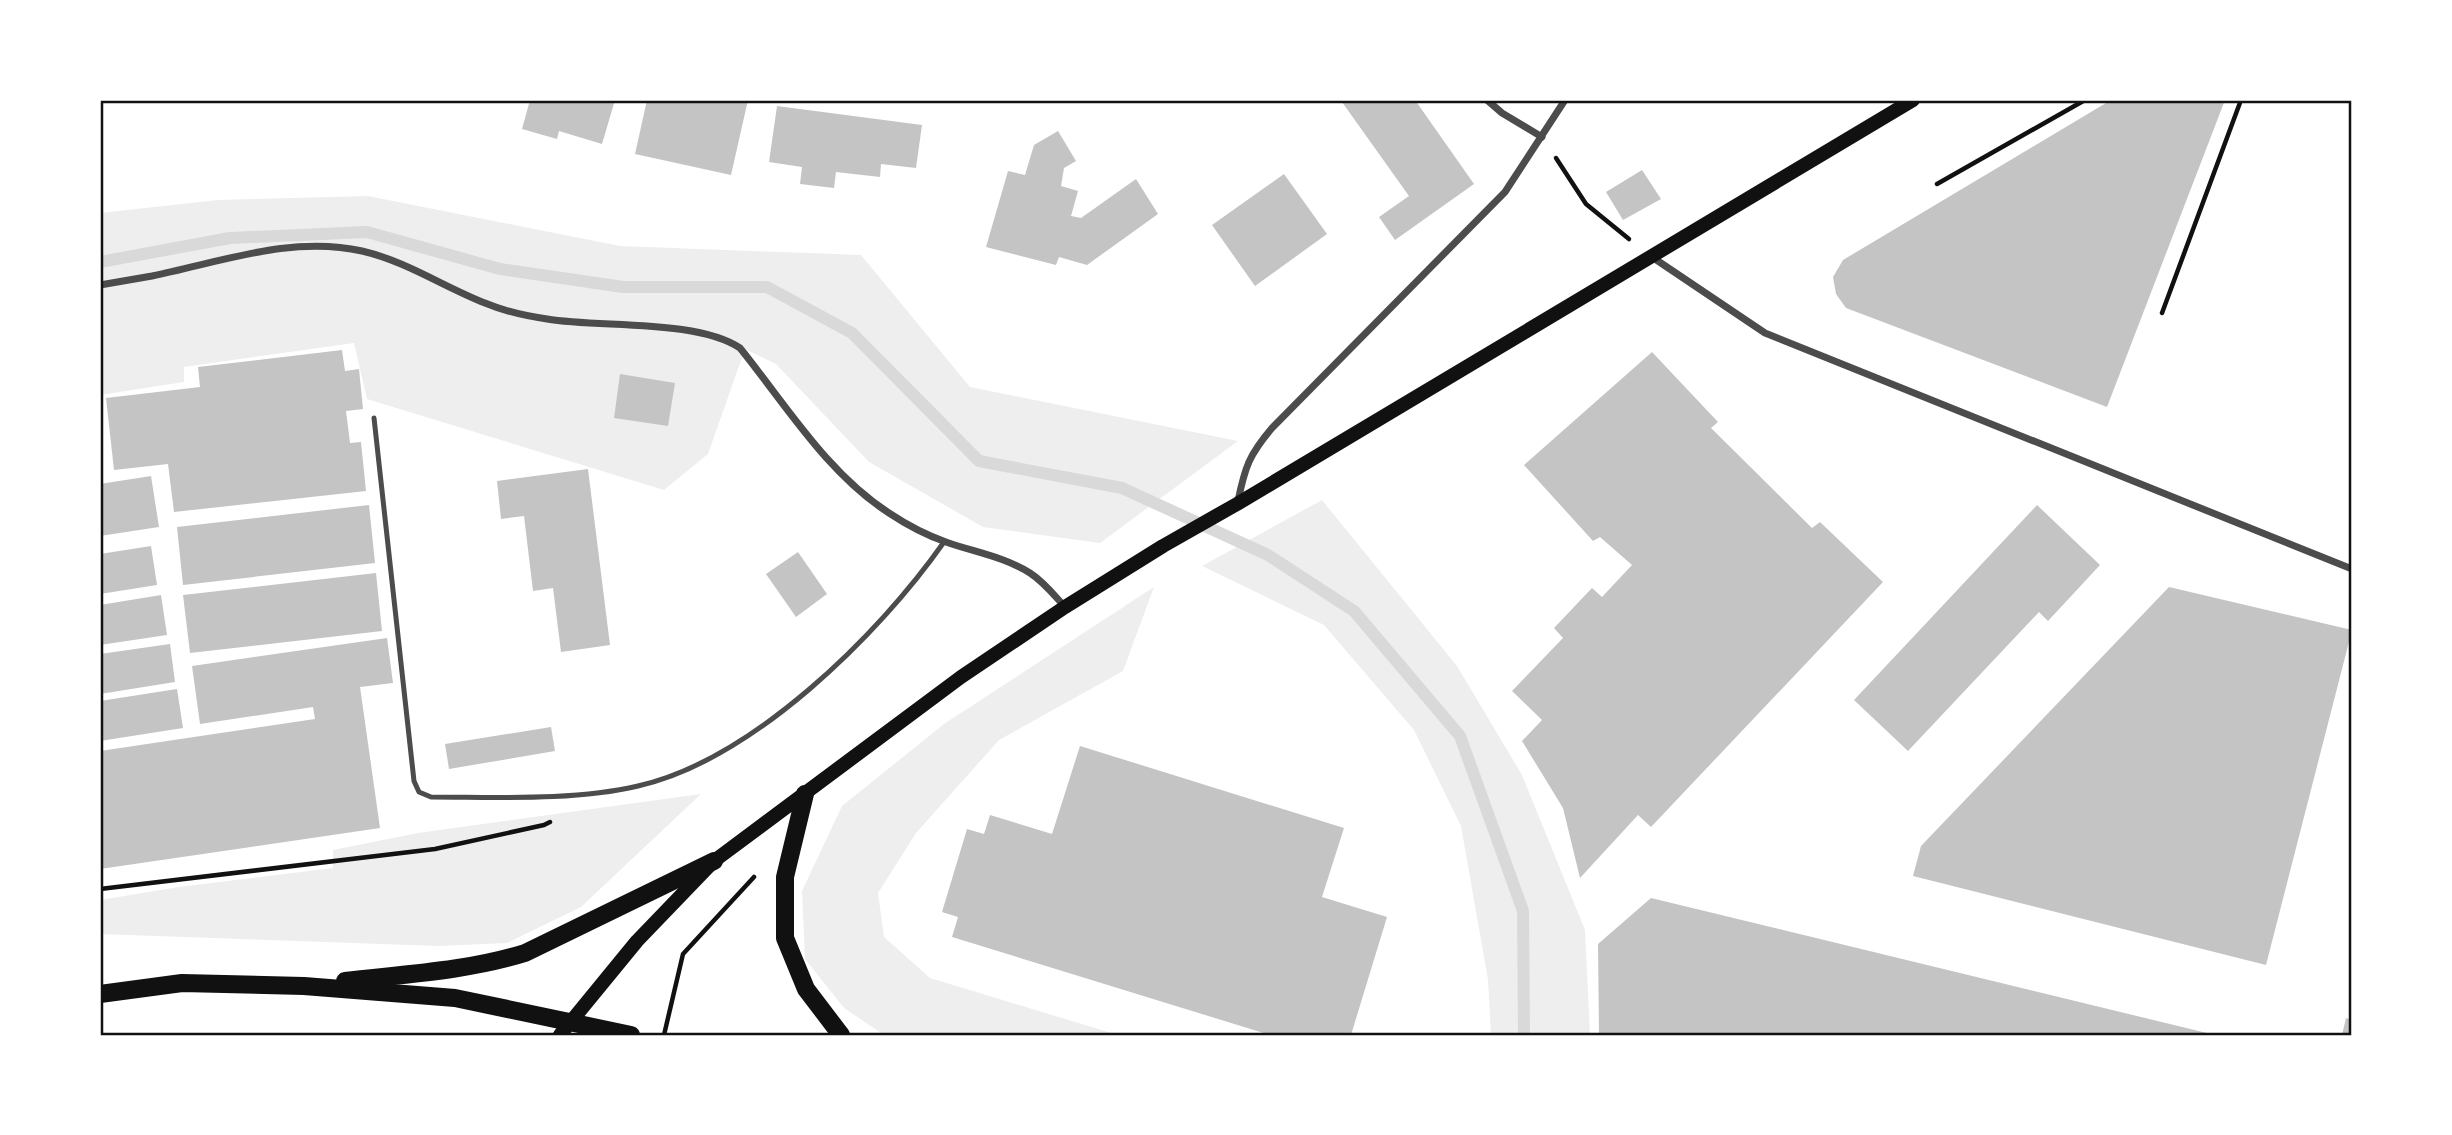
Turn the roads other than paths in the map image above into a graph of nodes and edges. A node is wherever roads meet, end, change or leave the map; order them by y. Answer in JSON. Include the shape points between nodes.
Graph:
{"nodes":[{"id":1,"x":1487,"y":100,"type":"edge"},
{"id":2,"x":1565,"y":100,"type":"edge"},
{"id":3,"x":1913,"y":100,"type":"edge"},
{"id":4,"x":1542,"y":136,"type":"junction"},
{"id":5,"x":1652,"y":257,"type":"junction"},
{"id":6,"x":100,"y":285,"type":"edge"},
{"id":7,"x":374,"y":418,"type":"dead end"},
{"id":8,"x":1237,"y":504,"type":"junction"},
{"id":9,"x":944,"y":542,"type":"junction"},
{"id":10,"x":2352,"y":569,"type":"edge"},
{"id":11,"x":1065,"y":607,"type":"junction"},
{"id":12,"x":805,"y":794,"type":"junction"},
{"id":13,"x":713,"y":861,"type":"junction"},
{"id":14,"x":304,"y":986,"type":"junction"},
{"id":15,"x":100,"y":994,"type":"edge"},
{"id":16,"x":564,"y":1029,"type":"edge"},
{"id":17,"x":631,"y":1035,"type":"edge"},
{"id":18,"x":841,"y":1035,"type":"edge"}],
"edges":[{"from":1,"to":4,"type":"street"},
{"from":2,"to":4,"type":"street"},
{"from":3,"to":5,"type":"main road"},
{"from":4,"to":8,"type":"street","via":[[1484,215],[1263,438],[1245,467]]},
{"from":5,"to":8,"type":"main road"},
{"from":5,"to":10,"type":"street","via":[[1765,333]]},
{"from":6,"to":9,"type":"street","via":[[256,252],[329,247],[383,256],[516,313],[560,321],[674,329],[728,340],[740,348],[829,460],[858,488],[887,512]]},
{"from":7,"to":9,"type":"lane","via":[[414,782],[419,792],[431,797],[602,792],[671,777],[712,758],[816,685],[890,609]]},
{"from":8,"to":11,"type":"main road"},
{"from":9,"to":11,"type":"street","via":[[1028,572]]},
{"from":11,"to":12,"type":"main road","via":[[961,677]]},
{"from":12,"to":13,"type":"main road"},
{"from":12,"to":18,"type":"main road","via":[[785,877],[785,939],[806,989]]},
{"from":13,"to":14,"type":"main road","via":[[525,953],[499,961]]},
{"from":13,"to":16,"type":"main road","via":[[636,941]]},
{"from":14,"to":15,"type":"main road","via":[[182,984]]},
{"from":14,"to":16,"type":"main road","via":[[455,998]]},
{"from":16,"to":17,"type":"main road"}]}
